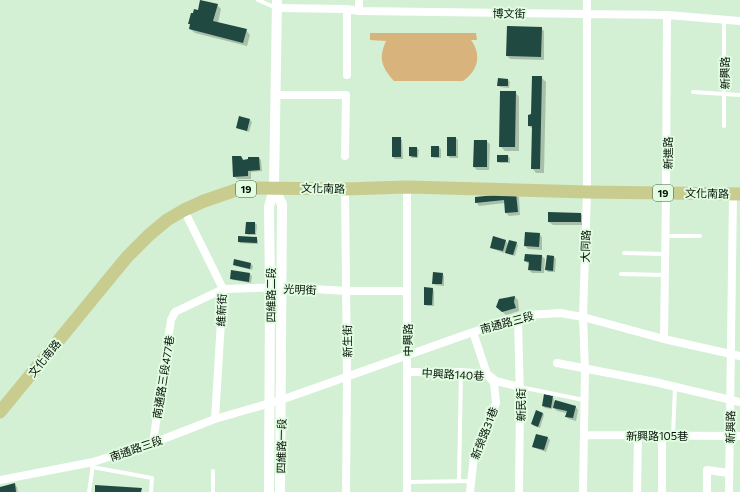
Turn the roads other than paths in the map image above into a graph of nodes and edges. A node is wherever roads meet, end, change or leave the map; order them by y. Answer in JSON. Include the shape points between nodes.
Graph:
{"nodes":[{"id":1,"x":258,"y":0,"type":"edge"},
{"id":2,"x":359,"y":0,"type":"edge"},
{"id":3,"x":587,"y":0,"type":"edge"},
{"id":4,"x":277,"y":4,"type":"edge"},
{"id":5,"x":347,"y":10,"type":"junction"},
{"id":6,"x":360,"y":11,"type":"junction"},
{"id":7,"x":587,"y":14,"type":"junction"},
{"id":8,"x":667,"y":15,"type":"junction"},
{"id":9,"x":724,"y":20,"type":"junction"},
{"id":10,"x":740,"y":21,"type":"edge"},
{"id":11,"x":347,"y":75,"type":"dead end"},
{"id":12,"x":693,"y":92,"type":"dead end"},
{"id":13,"x":724,"y":94,"type":"junction"},
{"id":14,"x":276,"y":95,"type":"junction"},
{"id":15,"x":740,"y":95,"type":"edge"},
{"id":16,"x":724,"y":126,"type":"dead end"},
{"id":17,"x":345,"y":156,"type":"dead end"},
{"id":18,"x":407,"y":187,"type":"junction"},
{"id":19,"x":274,"y":188,"type":"junction"},
{"id":20,"x":346,"y":189,"type":"junction"},
{"id":21,"x":587,"y":192,"type":"junction"},
{"id":22,"x":666,"y":193,"type":"junction"},
{"id":23,"x":736,"y":193,"type":"edge"},
{"id":24,"x":184,"y":210,"type":"junction"},
{"id":25,"x":666,"y":236,"type":"junction"},
{"id":26,"x":700,"y":236,"type":"dead end"},
{"id":27,"x":624,"y":253,"type":"dead end"},
{"id":28,"x":665,"y":254,"type":"junction"},
{"id":29,"x":621,"y":274,"type":"dead end"},
{"id":30,"x":665,"y":275,"type":"junction"},
{"id":31,"x":282,"y":287,"type":"junction"},
{"id":32,"x":270,"y":288,"type":"junction"},
{"id":33,"x":223,"y":289,"type":"junction"},
{"id":34,"x":346,"y":291,"type":"junction"},
{"id":35,"x":407,"y":291,"type":"junction"},
{"id":36,"x":175,"y":312,"type":"joint"},
{"id":37,"x":583,"y":317,"type":"junction"},
{"id":38,"x":518,"y":318,"type":"junction"},
{"id":39,"x":473,"y":332,"type":"junction"},
{"id":40,"x":664,"y":339,"type":"junction"},
{"id":41,"x":407,"y":354,"type":"junction"},
{"id":42,"x":731,"y":354,"type":"junction"},
{"id":43,"x":740,"y":356,"type":"edge"},
{"id":44,"x":557,"y":363,"type":"dead end"},
{"id":45,"x":584,"y":370,"type":"junction"},
{"id":46,"x":407,"y":372,"type":"junction"},
{"id":47,"x":461,"y":372,"type":"junction"},
{"id":48,"x":487,"y":374,"type":"junction"},
{"id":49,"x":347,"y":376,"type":"junction"},
{"id":50,"x":520,"y":387,"type":"junction"},
{"id":51,"x":675,"y":387,"type":"junction"},
{"id":52,"x":730,"y":399,"type":"junction"},
{"id":53,"x":282,"y":400,"type":"junction"},
{"id":54,"x":584,"y":400,"type":"junction"},
{"id":55,"x":740,"y":402,"type":"edge"},
{"id":56,"x":269,"y":404,"type":"junction"},
{"id":57,"x":0,"y":412,"type":"edge"},
{"id":58,"x":215,"y":419,"type":"junction"},
{"id":59,"x":584,"y":435,"type":"junction"},
{"id":60,"x":638,"y":435,"type":"junction"},
{"id":61,"x":662,"y":435,"type":"junction"},
{"id":62,"x":673,"y":435,"type":"junction"},
{"id":63,"x":730,"y":436,"type":"junction"},
{"id":64,"x":740,"y":436,"type":"edge"},
{"id":65,"x":152,"y":443,"type":"junction"},
{"id":66,"x":93,"y":465,"type":"junction"},
{"id":67,"x":213,"y":471,"type":"dead end"},
{"id":68,"x":729,"y":473,"type":"junction"},
{"id":69,"x":0,"y":480,"type":"edge"},
{"id":70,"x":407,"y":482,"type":"junction"},
{"id":71,"x":459,"y":482,"type":"junction"},
{"id":72,"x":471,"y":482,"type":"junction"},
{"id":73,"x":89,"y":492,"type":"edge"},
{"id":74,"x":151,"y":492,"type":"edge"},
{"id":75,"x":213,"y":492,"type":"edge"},
{"id":76,"x":268,"y":492,"type":"edge"},
{"id":77,"x":280,"y":492,"type":"edge"},
{"id":78,"x":346,"y":492,"type":"edge"},
{"id":79,"x":407,"y":492,"type":"edge"},
{"id":80,"x":470,"y":492,"type":"edge"},
{"id":81,"x":519,"y":492,"type":"edge"},
{"id":82,"x":583,"y":492,"type":"edge"},
{"id":83,"x":637,"y":492,"type":"edge"},
{"id":84,"x":662,"y":492,"type":"edge"},
{"id":85,"x":707,"y":492,"type":"edge"},
{"id":86,"x":729,"y":492,"type":"edge"}],
"edges":[{"from":1,"to":4,"type":"lane"},
{"from":2,"to":6,"type":"street"},
{"from":3,"to":7,"type":"street","name":"大同路"},
{"from":4,"to":5,"type":"street","name":"博文街"},
{"from":4,"to":14,"type":"street","name":"四維路二段"},
{"from":5,"to":6,"type":"street","name":"博文街"},
{"from":5,"to":11,"type":"street"},
{"from":6,"to":7,"type":"street","name":"博文街"},
{"from":7,"to":8,"type":"street","name":"博文街"},
{"from":7,"to":21,"type":"street","name":"大同路"},
{"from":8,"to":9,"type":"street","name":"博文街"},
{"from":8,"to":22,"type":"street","name":"新進路"},
{"from":9,"to":10,"type":"street","name":"博文街"},
{"from":9,"to":13,"type":"lane","name":"新興路"},
{"from":12,"to":13,"type":"lane"},
{"from":13,"to":15,"type":"lane"},
{"from":13,"to":16,"type":"lane","name":"新興路"},
{"from":14,"to":17,"type":"street","via":[[346,95]]},
{"from":14,"to":19,"type":"street","name":"四維路二段"},
{"from":18,"to":20,"type":"main road","name":"文化南路","number":"19"},
{"from":18,"to":21,"type":"main road","name":"文化南路","number":"19"},
{"from":18,"to":35,"type":"street","name":"中興路"},
{"from":19,"to":20,"type":"main road","name":"文化南路","number":"19"},
{"from":19,"to":24,"type":"main road","name":"文化南路","number":"19","via":[[236,190]]},
{"from":19,"to":31,"type":"street","name":"四維路二段","via":[[282,204]]},
{"from":19,"to":32,"type":"street","name":"四維路二段","via":[[269,207]]},
{"from":20,"to":34,"type":"street","name":"新生街"},
{"from":21,"to":22,"type":"main road","name":"文化南路","number":"19"},
{"from":21,"to":37,"type":"street","name":"大同路"},
{"from":22,"to":23,"type":"main road","name":"文化南路","number":"19"},
{"from":22,"to":25,"type":"street","name":"新進路"},
{"from":23,"to":42,"type":"street","name":"新興路"},
{"from":24,"to":33,"type":"street","name":"維新街"},
{"from":24,"to":57,"type":"main road","name":"文化南路","number":"19","via":[[167,220],[127,257]]},
{"from":25,"to":26,"type":"lane"},
{"from":25,"to":28,"type":"street","name":"新進路"},
{"from":27,"to":28,"type":"lane"},
{"from":28,"to":30,"type":"street","name":"新進路"},
{"from":29,"to":30,"type":"lane"},
{"from":30,"to":40,"type":"street","name":"新進路"},
{"from":31,"to":32,"type":"street","name":"光明街"},
{"from":31,"to":34,"type":"street","name":"光明街"},
{"from":31,"to":53,"type":"street","name":"四維路二段"},
{"from":32,"to":33,"type":"street","name":"光明街"},
{"from":32,"to":56,"type":"street","name":"四維路二段"},
{"from":33,"to":36,"type":"street","name":"光明街"},
{"from":33,"to":58,"type":"street","name":"維新街"},
{"from":34,"to":35,"type":"street","name":"光明街"},
{"from":34,"to":49,"type":"street","name":"新生街"},
{"from":35,"to":41,"type":"street","name":"中興路"},
{"from":36,"to":65,"type":"street","name":"南通路三段477巷","via":[[171,320]]},
{"from":37,"to":38,"type":"street","name":"南通路三段","via":[[560,313]]},
{"from":37,"to":40,"type":"street","name":"南通路三段"},
{"from":37,"to":45,"type":"street","name":"大同路"},
{"from":38,"to":39,"type":"street","name":"南通路三段"},
{"from":38,"to":50,"type":"street","name":"新民街"},
{"from":39,"to":41,"type":"street","name":"南通路三段"},
{"from":39,"to":48,"type":"street","name":"新榮路31巷"},
{"from":40,"to":42,"type":"street","name":"南通路三段"},
{"from":41,"to":46,"type":"street","name":"中興路"},
{"from":41,"to":49,"type":"street","name":"南通路三段"},
{"from":42,"to":43,"type":"street","name":"南通路三段"},
{"from":42,"to":52,"type":"street","name":"新興路"},
{"from":44,"to":45,"type":"street"},
{"from":45,"to":51,"type":"street"},
{"from":45,"to":54,"type":"street","name":"大同路"},
{"from":46,"to":47,"type":"street","name":"中興路140巷"},
{"from":46,"to":70,"type":"street","name":"中興路"},
{"from":47,"to":48,"type":"street","name":"中興路140巷"},
{"from":47,"to":71,"type":"lane"},
{"from":48,"to":50,"type":"street","name":"中興路140巷","via":[[496,381]]},
{"from":48,"to":72,"type":"street","name":"新榮路31巷","via":[[494,383],[496,403],[474,456]]},
{"from":49,"to":53,"type":"street","name":"南通路三段"},
{"from":49,"to":78,"type":"street","name":"新生街"},
{"from":50,"to":54,"type":"lane"},
{"from":50,"to":81,"type":"street","name":"新民街"},
{"from":51,"to":52,"type":"street"},
{"from":51,"to":62,"type":"lane"},
{"from":52,"to":55,"type":"street"},
{"from":52,"to":63,"type":"street","name":"新興路"},
{"from":53,"to":56,"type":"street","name":"南通路三段"},
{"from":53,"to":77,"type":"street","name":"四維路一段"},
{"from":54,"to":59,"type":"street","name":"大同路"},
{"from":56,"to":58,"type":"street","name":"南通路三段"},
{"from":56,"to":76,"type":"street","name":"四維路一段"},
{"from":58,"to":65,"type":"street","name":"南通路三段"},
{"from":59,"to":60,"type":"street","name":"新興路105巷"},
{"from":59,"to":82,"type":"street","name":"大同路"},
{"from":60,"to":61,"type":"street","name":"新興路105巷"},
{"from":60,"to":83,"type":"street"},
{"from":61,"to":62,"type":"street","name":"新興路105巷"},
{"from":61,"to":84,"type":"street"},
{"from":62,"to":63,"type":"street","name":"新興路105巷"},
{"from":63,"to":64,"type":"street","name":"新興路105巷"},
{"from":63,"to":68,"type":"street","name":"新興路"},
{"from":65,"to":66,"type":"street","name":"南通路三段"},
{"from":66,"to":69,"type":"street","name":"南通路三段"},
{"from":66,"to":73,"type":"lane"},
{"from":66,"to":74,"type":"lane","via":[[152,478]]},
{"from":67,"to":75,"type":"lane"},
{"from":68,"to":85,"type":"street","via":[[707,470]]},
{"from":68,"to":86,"type":"street","name":"新興路"},
{"from":70,"to":71,"type":"lane"},
{"from":70,"to":79,"type":"street","name":"中興路"},
{"from":71,"to":72,"type":"lane"},
{"from":72,"to":80,"type":"street","name":"新榮路31巷"}]}
